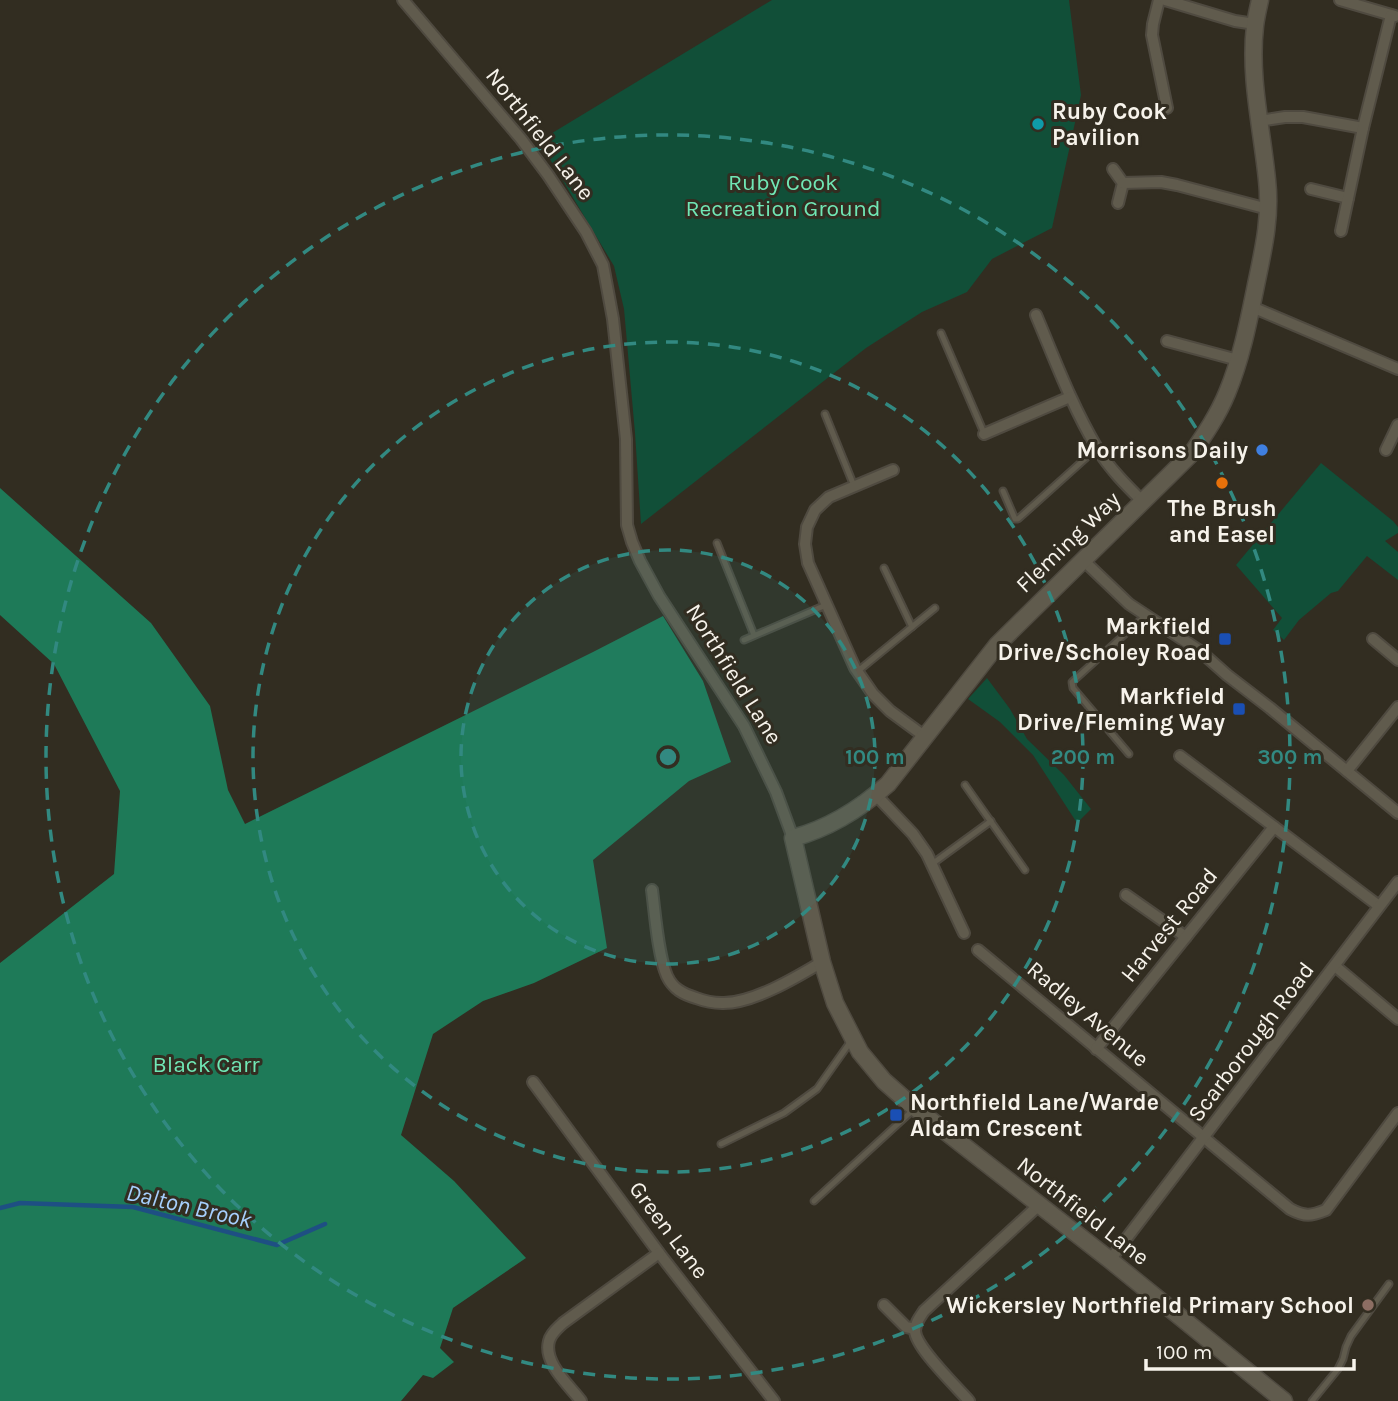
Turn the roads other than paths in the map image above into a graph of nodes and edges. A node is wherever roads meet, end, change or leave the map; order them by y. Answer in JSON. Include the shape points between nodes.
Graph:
{"nodes":[{"id":1,"x":403,"y":0,"type":"edge"},
{"id":2,"x":1159,"y":0,"type":"edge"},
{"id":3,"x":1165,"y":0,"type":"edge"},
{"id":4,"x":1261,"y":0,"type":"edge"},
{"id":5,"x":1340,"y":0,"type":"edge"},
{"id":6,"x":1395,"y":16,"type":"edge"},
{"id":7,"x":1255,"y":24,"type":"junction"},
{"id":8,"x":1167,"y":108,"type":"dead end"},
{"id":9,"x":1259,"y":121,"type":"junction"},
{"id":10,"x":1363,"y":128,"type":"junction"},
{"id":11,"x":1113,"y":169,"type":"dead end"},
{"id":12,"x":1123,"y":183,"type":"junction"},
{"id":13,"x":1311,"y":189,"type":"dead end"},
{"id":14,"x":1348,"y":198,"type":"junction"},
{"id":15,"x":1118,"y":203,"type":"dead end"},
{"id":16,"x":1268,"y":209,"type":"junction"},
{"id":17,"x":1341,"y":231,"type":"dead end"},
{"id":18,"x":1252,"y":307,"type":"junction"},
{"id":19,"x":1036,"y":316,"type":"dead end"},
{"id":20,"x":941,"y":333,"type":"dead end"},
{"id":21,"x":1167,"y":341,"type":"dead end"},
{"id":22,"x":1238,"y":360,"type":"junction"},
{"id":23,"x":1398,"y":369,"type":"edge"},
{"id":24,"x":1070,"y":397,"type":"junction"},
{"id":25,"x":825,"y":414,"type":"dead end"},
{"id":26,"x":1398,"y":425,"type":"edge"},
{"id":27,"x":984,"y":434,"type":"joint"},
{"id":28,"x":1097,"y":448,"type":"junction"},
{"id":29,"x":1386,"y":450,"type":"dead end"},
{"id":30,"x":893,"y":470,"type":"dead end"},
{"id":31,"x":854,"y":486,"type":"junction"},
{"id":32,"x":1003,"y":491,"type":"dead end"},
{"id":33,"x":1142,"y":501,"type":"junction"},
{"id":34,"x":718,"y":543,"type":"dead end"},
{"id":35,"x":1083,"y":560,"type":"junction"},
{"id":36,"x":884,"y":568,"type":"dead end"},
{"id":37,"x":827,"y":605,"type":"junction"},
{"id":38,"x":935,"y":608,"type":"dead end"},
{"id":39,"x":1146,"y":615,"type":"junction"},
{"id":40,"x":912,"y":627,"type":"junction"},
{"id":41,"x":754,"y":635,"type":"junction"},
{"id":42,"x":744,"y":639,"type":"dead end"},
{"id":43,"x":1373,"y":639,"type":"dead end"},
{"id":44,"x":1398,"y":660,"type":"edge"},
{"id":45,"x":858,"y":671,"type":"junction"},
{"id":46,"x":1398,"y":707,"type":"edge"},
{"id":47,"x":1394,"y":721,"type":"edge"},
{"id":48,"x":924,"y":736,"type":"junction"},
{"id":49,"x":1129,"y":754,"type":"dead end"},
{"id":50,"x":1180,"y":756,"type":"dead end"},
{"id":51,"x":1348,"y":771,"type":"junction"},
{"id":52,"x":965,"y":785,"type":"dead end"},
{"id":53,"x":876,"y":795,"type":"junction"},
{"id":54,"x":1398,"y":813,"type":"edge"},
{"id":55,"x":990,"y":821,"type":"junction"},
{"id":56,"x":1273,"y":827,"type":"junction"},
{"id":57,"x":793,"y":838,"type":"junction"},
{"id":58,"x":932,"y":864,"type":"junction"},
{"id":59,"x":1025,"y":870,"type":"dead end"},
{"id":60,"x":1398,"y":882,"type":"edge"},
{"id":61,"x":652,"y":890,"type":"dead end"},
{"id":62,"x":1126,"y":895,"type":"dead end"},
{"id":63,"x":1379,"y":906,"type":"junction"},
{"id":64,"x":964,"y":933,"type":"dead end"},
{"id":65,"x":1186,"y":937,"type":"junction"},
{"id":66,"x":978,"y":950,"type":"dead end"},
{"id":67,"x":822,"y":962,"type":"junction"},
{"id":68,"x":1335,"y":966,"type":"junction"},
{"id":69,"x":1398,"y":1019,"type":"edge"},
{"id":70,"x":853,"y":1039,"type":"junction"},
{"id":71,"x":1096,"y":1049,"type":"junction"},
{"id":72,"x":533,"y":1082,"type":"dead end"},
{"id":73,"x":915,"y":1107,"type":"junction"},
{"id":74,"x":1398,"y":1112,"type":"edge"},
{"id":75,"x":1205,"y":1137,"type":"junction"},
{"id":76,"x":721,"y":1144,"type":"dead end"},
{"id":77,"x":814,"y":1201,"type":"dead end"},
{"id":78,"x":1039,"y":1205,"type":"junction"},
{"id":79,"x":659,"y":1253,"type":"junction"},
{"id":80,"x":1110,"y":1260,"type":"junction"},
{"id":81,"x":1389,"y":1284,"type":"dead end"},
{"id":82,"x":884,"y":1306,"type":"dead end"},
{"id":83,"x":915,"y":1329,"type":"junction"},
{"id":84,"x":581,"y":1401,"type":"edge"},
{"id":85,"x":774,"y":1401,"type":"edge"},
{"id":86,"x":969,"y":1401,"type":"edge"},
{"id":87,"x":1284,"y":1401,"type":"edge"},
{"id":88,"x":1312,"y":1401,"type":"edge"}],
"edges":[{"from":1,"to":57,"type":"street","name":"Northfield Lane","via":[[521,139],[586,232],[603,265],[626,439],[627,526],[632,542],[659,596],[744,726]]},
{"from":2,"to":8,"type":"street","via":[[1152,35]]},
{"from":3,"to":7,"type":"street"},
{"from":4,"to":7,"type":"street","name":"Fleming Way"},
{"from":5,"to":6,"type":"street"},
{"from":6,"to":10,"type":"street"},
{"from":7,"to":9,"type":"street","name":"Fleming Way"},
{"from":9,"to":10,"type":"street","via":[[1303,117]]},
{"from":9,"to":16,"type":"street","name":"Fleming Way"},
{"from":10,"to":14,"type":"street"},
{"from":11,"to":12,"type":"street"},
{"from":12,"to":15,"type":"street"},
{"from":12,"to":16,"type":"street","via":[[1161,182]]},
{"from":13,"to":14,"type":"street"},
{"from":14,"to":17,"type":"street"},
{"from":16,"to":18,"type":"street","name":"Fleming Way"},
{"from":18,"to":22,"type":"street","name":"Fleming Way"},
{"from":18,"to":23,"type":"street"},
{"from":19,"to":24,"type":"street"},
{"from":20,"to":27,"type":"lane"},
{"from":21,"to":22,"type":"street"},
{"from":22,"to":33,"type":"street","name":"Fleming Way","via":[[1220,407],[1192,453]]},
{"from":24,"to":27,"type":"street"},
{"from":24,"to":28,"type":"street"},
{"from":25,"to":31,"type":"lane"},
{"from":26,"to":29,"type":"street"},
{"from":28,"to":32,"type":"lane","via":[[1018,520]]},
{"from":28,"to":33,"type":"street"},
{"from":30,"to":31,"type":"street"},
{"from":31,"to":37,"type":"street","via":[[829,497],[807,527],[808,563]]},
{"from":33,"to":35,"type":"street","name":"Fleming Way"},
{"from":34,"to":41,"type":"lane"},
{"from":35,"to":39,"type":"street"},
{"from":35,"to":48,"type":"street","name":"Fleming Way","via":[[997,645]]},
{"from":36,"to":40,"type":"lane"},
{"from":37,"to":41,"type":"lane"},
{"from":37,"to":45,"type":"street"},
{"from":38,"to":40,"type":"lane"},
{"from":39,"to":49,"type":"lane","via":[[1072,681],[1073,688]]},
{"from":39,"to":51,"type":"street","via":[[1200,651]]},
{"from":40,"to":45,"type":"lane"},
{"from":41,"to":42,"type":"lane"},
{"from":43,"to":44,"type":"street"},
{"from":45,"to":48,"type":"street","via":[[890,711]]},
{"from":46,"to":47,"type":"street"},
{"from":47,"to":51,"type":"street"},
{"from":48,"to":53,"type":"street","name":"Fleming Way"},
{"from":50,"to":56,"type":"street"},
{"from":51,"to":54,"type":"street"},
{"from":52,"to":55,"type":"lane"},
{"from":53,"to":57,"type":"street","name":"Fleming Way","via":[[816,832]]},
{"from":53,"to":58,"type":"street","via":[[913,834]]},
{"from":55,"to":58,"type":"lane"},
{"from":55,"to":59,"type":"lane"},
{"from":56,"to":63,"type":"street"},
{"from":56,"to":65,"type":"street","name":"Harvest Road"},
{"from":57,"to":67,"type":"street","name":"Northfield Lane"},
{"from":58,"to":64,"type":"street"},
{"from":60,"to":63,"type":"street","name":"Scarborough Road"},
{"from":61,"to":67,"type":"street","via":[[666,974],[672,986],[684,994],[705,1001],[737,1002],[785,984]]},
{"from":62,"to":65,"type":"street"},
{"from":63,"to":68,"type":"street","name":"Scarborough Road"},
{"from":65,"to":71,"type":"street","name":"Harvest Road"},
{"from":66,"to":71,"type":"street","name":"Radley Avenue"},
{"from":67,"to":70,"type":"street","name":"Northfield Lane"},
{"from":68,"to":69,"type":"street"},
{"from":68,"to":75,"type":"street","name":"Scarborough Road"},
{"from":70,"to":73,"type":"street","name":"Northfield Lane","via":[[884,1081]]},
{"from":70,"to":76,"type":"lane","via":[[817,1089],[784,1113]]},
{"from":71,"to":75,"type":"street","name":"Radley Avenue"},
{"from":72,"to":79,"type":"street","name":"Green Lane"},
{"from":73,"to":77,"type":"lane"},
{"from":73,"to":78,"type":"street","name":"Northfield Lane"},
{"from":74,"to":75,"type":"street","name":"Radley Avenue","via":[[1326,1210],[1313,1215],[1290,1209]]},
{"from":75,"to":80,"type":"street","name":"Scarborough Road"},
{"from":78,"to":80,"type":"street","name":"Northfield Lane"},
{"from":78,"to":83,"type":"street","via":[[924,1311]]},
{"from":79,"to":84,"type":"street","via":[[563,1322],[549,1341],[553,1365]]},
{"from":79,"to":85,"type":"street","name":"Green Lane"},
{"from":80,"to":87,"type":"street","name":"Northfield Lane"},
{"from":81,"to":88,"type":"lane","via":[[1351,1336],[1338,1369]]},
{"from":82,"to":83,"type":"street","via":[[906,1327]]},
{"from":83,"to":86,"type":"street","via":[[921,1347]]}]}
